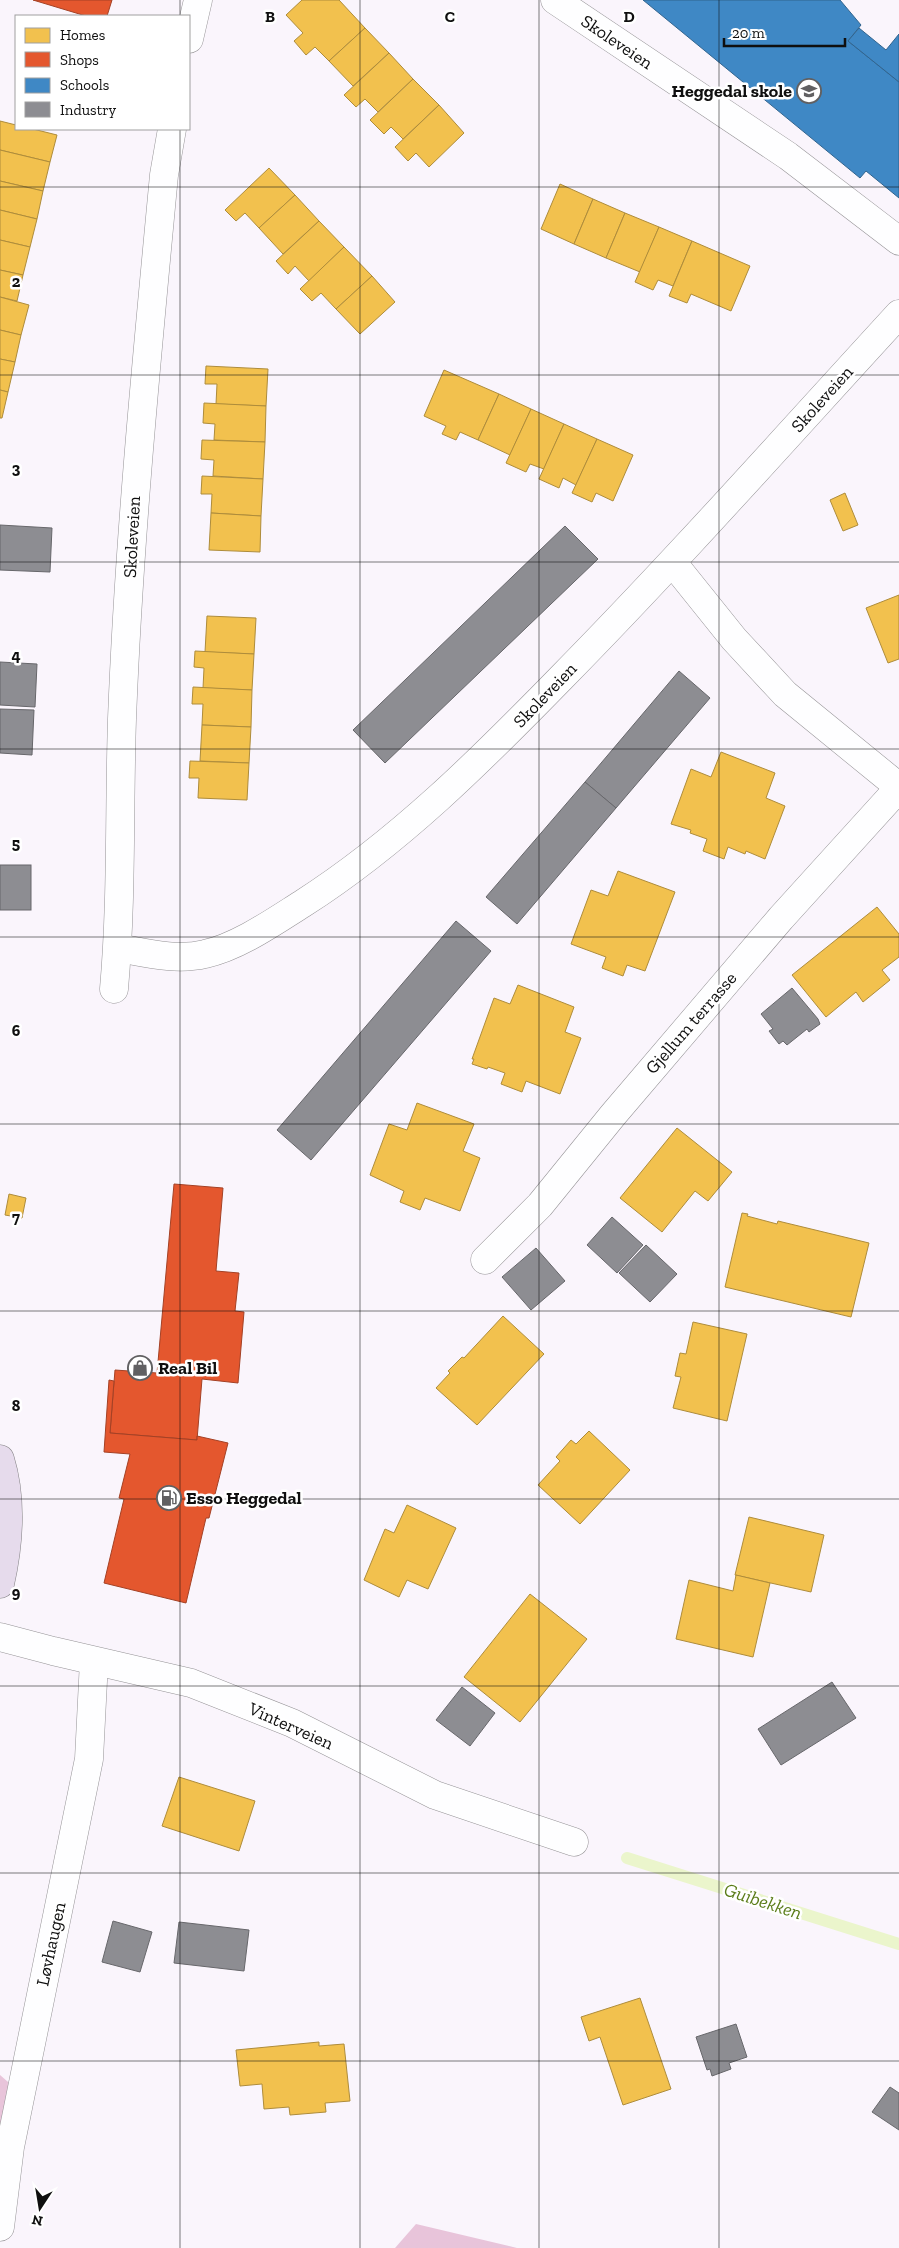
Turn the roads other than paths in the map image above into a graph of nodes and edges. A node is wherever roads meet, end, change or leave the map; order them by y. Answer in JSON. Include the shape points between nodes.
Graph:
{"nodes":[{"id":1,"x":198,"y":0,"type":"edge"},
{"id":2,"x":555,"y":0,"type":"edge"},
{"id":3,"x":190,"y":35,"type":"edge"},
{"id":4,"x":172,"y":130,"type":"edge"},
{"id":5,"x":899,"y":241,"type":"edge"},
{"id":6,"x":899,"y":314,"type":"edge"},
{"id":7,"x":673,"y":563,"type":"junction"},
{"id":8,"x":899,"y":787,"type":"edge"},
{"id":9,"x":118,"y":948,"type":"junction"},
{"id":10,"x":114,"y":989,"type":"dead end"},
{"id":11,"x":484,"y":1260,"type":"dead end"},
{"id":12,"x":0,"y":1458,"type":"edge"},
{"id":13,"x":0,"y":1584,"type":"edge"},
{"id":14,"x":0,"y":1637,"type":"edge"},
{"id":15,"x":94,"y":1661,"type":"junction"},
{"id":16,"x":574,"y":1842,"type":"dead end"},
{"id":17,"x":0,"y":2227,"type":"edge"}],
"edges":[{"from":1,"to":3,"type":"street"},
{"from":2,"to":5,"type":"street","name":"Skoleveien","via":[[788,156]]},
{"from":4,"to":9,"type":"street","name":"Skoleveien","via":[[164,175],[136,466],[122,718]]},
{"from":6,"to":7,"type":"street","name":"Skoleveien"},
{"from":7,"to":8,"type":"street","name":"Gjellum terrasse","via":[[734,639],[785,694]]},
{"from":7,"to":9,"type":"street","name":"Skoleveien","via":[[488,752],[409,824],[338,881],[280,918],[206,954],[159,956]]},
{"from":8,"to":11,"type":"street","name":"Gjellum terrasse","via":[[781,918],[540,1205]]},
{"from":9,"to":10,"type":"street","name":"Skoleveien"},
{"from":12,"to":13,"type":"main road","via":[[7,1502],[7,1533]]},
{"from":14,"to":15,"type":"street","name":"Vinterveien"},
{"from":15,"to":16,"type":"street","name":"Vinterveien","via":[[191,1684],[292,1724],[435,1795]]},
{"from":15,"to":17,"type":"street","name":"Løvhaugen","via":[[89,1759],[10,2147]]}]}
